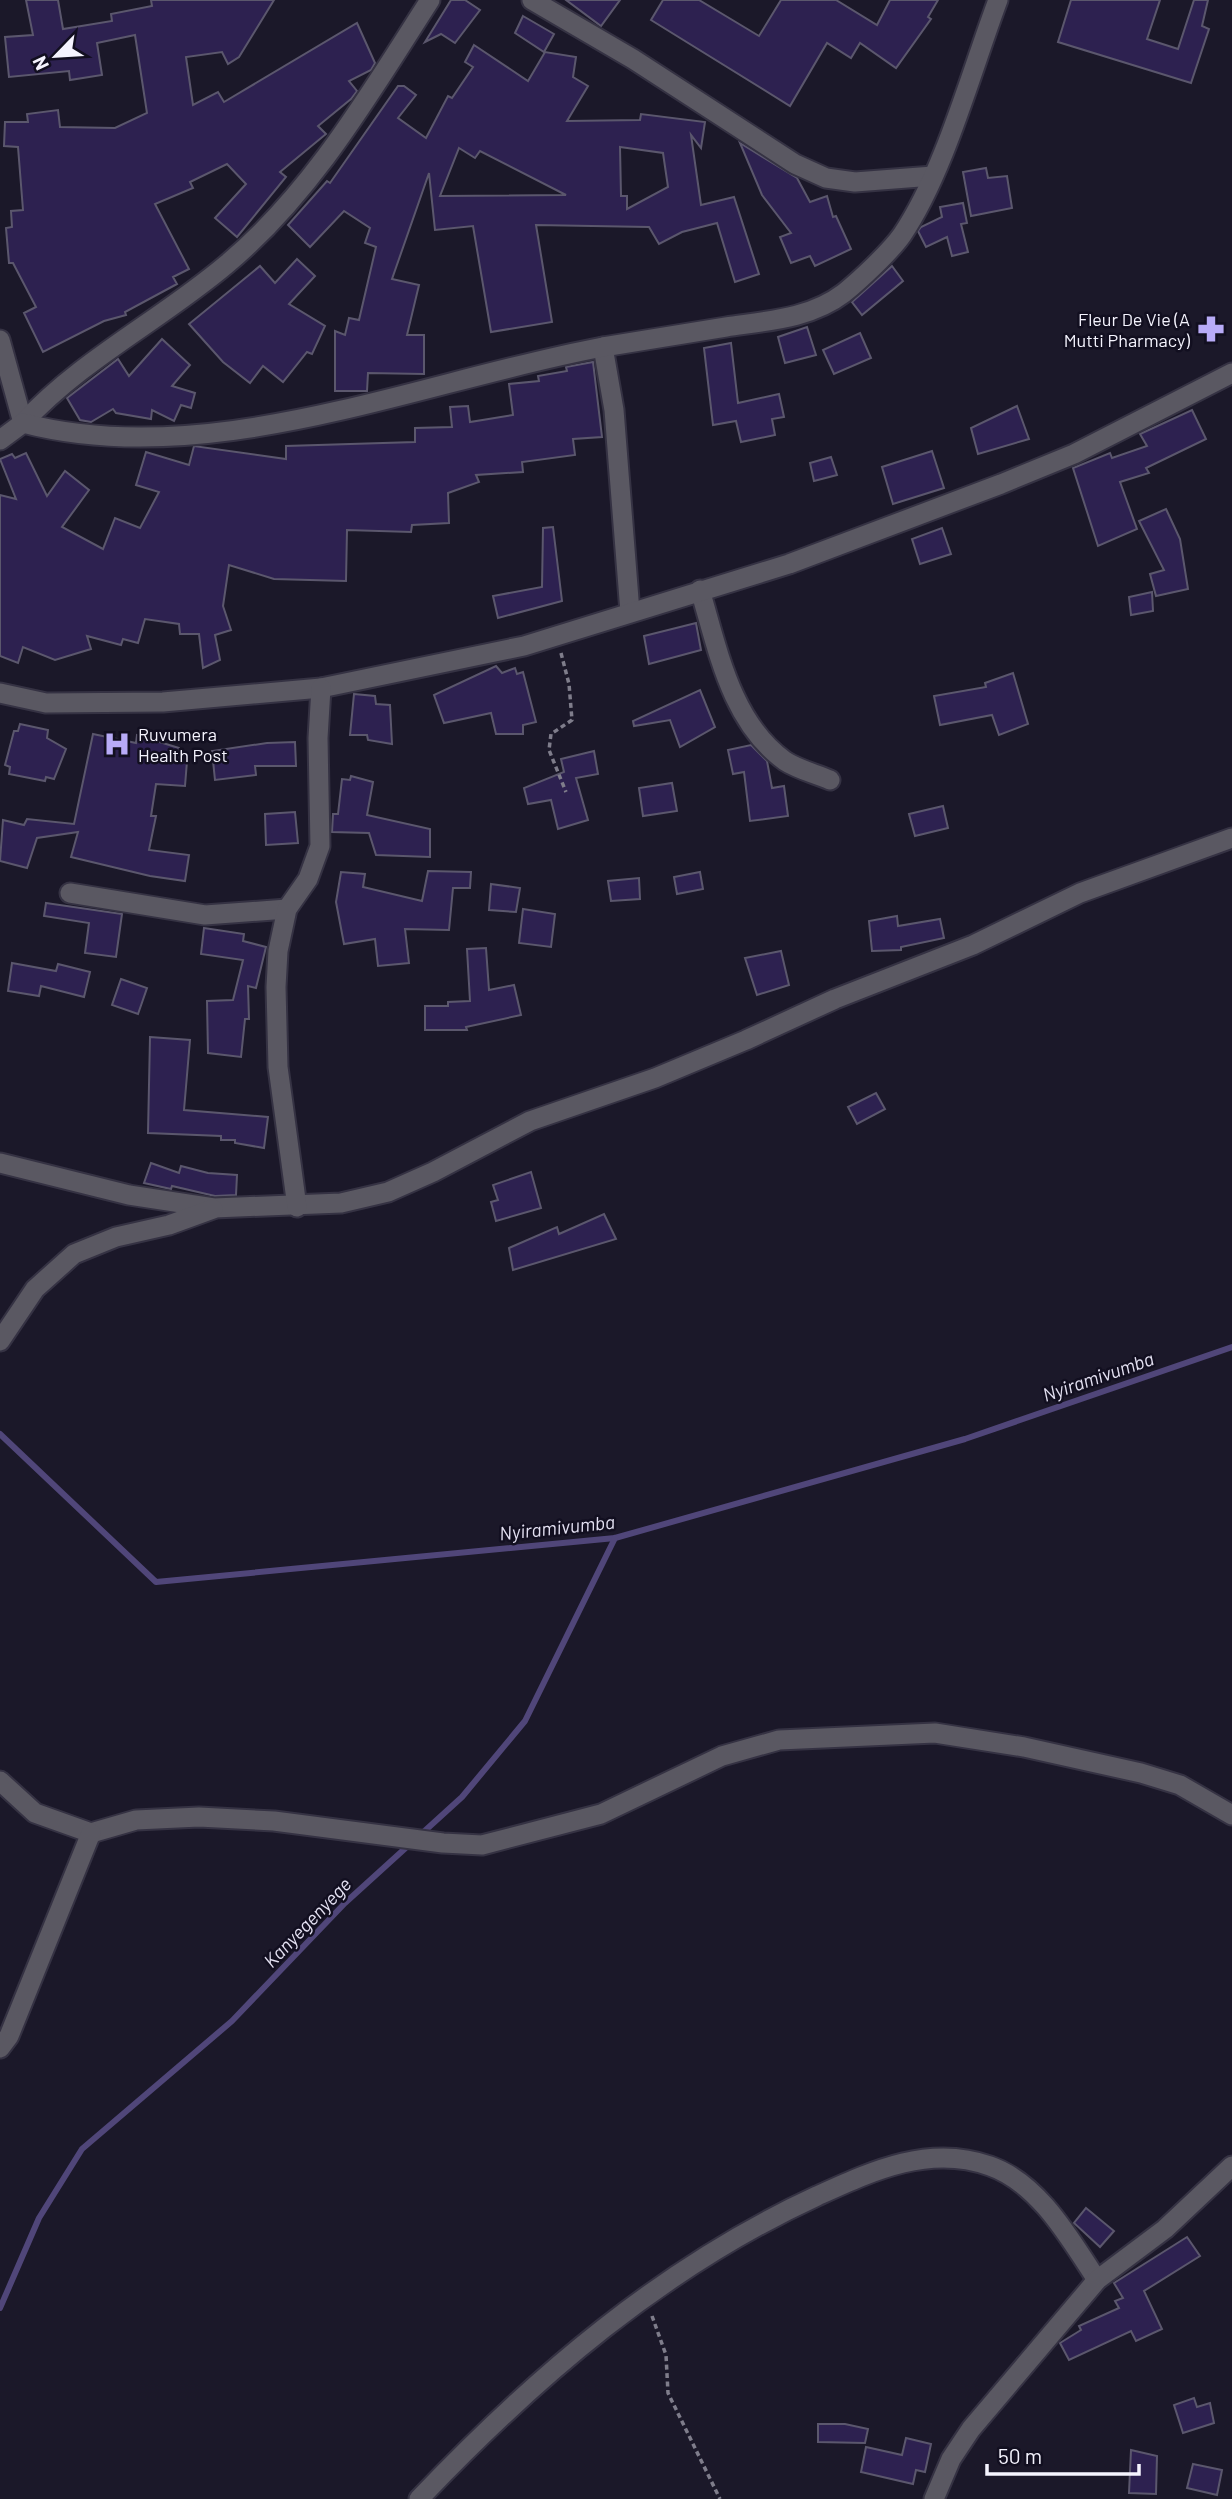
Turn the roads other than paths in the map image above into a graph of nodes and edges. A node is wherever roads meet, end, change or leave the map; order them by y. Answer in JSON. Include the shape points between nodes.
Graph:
{"nodes":[{"id":1,"x":430,"y":0,"type":"edge"},
{"id":2,"x":532,"y":0,"type":"edge"},
{"id":3,"x":998,"y":0,"type":"edge"},
{"id":4,"x":933,"y":176,"type":"junction"},
{"id":5,"x":0,"y":340,"type":"edge"},
{"id":6,"x":603,"y":347,"type":"junction"},
{"id":7,"x":1232,"y":373,"type":"edge"},
{"id":8,"x":23,"y":424,"type":"junction"},
{"id":9,"x":0,"y":440,"type":"edge"},
{"id":10,"x":700,"y":590,"type":"junction"},
{"id":11,"x":630,"y":612,"type":"junction"},
{"id":12,"x":321,"y":688,"type":"junction"},
{"id":13,"x":0,"y":693,"type":"edge"},
{"id":14,"x":830,"y":780,"type":"dead end"},
{"id":15,"x":1232,"y":838,"type":"edge"},
{"id":16,"x":70,"y":893,"type":"dead end"},
{"id":17,"x":287,"y":909,"type":"junction"},
{"id":18,"x":0,"y":1163,"type":"edge"},
{"id":19,"x":297,"y":1207,"type":"junction"},
{"id":20,"x":214,"y":1208,"type":"junction"},
{"id":21,"x":0,"y":1341,"type":"edge"},
{"id":22,"x":0,"y":1781,"type":"edge"},
{"id":23,"x":1232,"y":1815,"type":"edge"},
{"id":24,"x":91,"y":1833,"type":"junction"},
{"id":25,"x":0,"y":2048,"type":"edge"},
{"id":26,"x":1232,"y":2166,"type":"edge"},
{"id":27,"x":1097,"y":2280,"type":"junction"},
{"id":28,"x":418,"y":2499,"type":"edge"},
{"id":29,"x":934,"y":2499,"type":"edge"}],
"edges":[{"from":1,"to":8,"type":"street","via":[[347,129],[275,220],[226,265],[44,400]]},
{"from":2,"to":4,"type":"street","via":[[795,164],[826,178],[855,182]]},
{"from":3,"to":4,"type":"street"},
{"from":4,"to":6,"type":"street","via":[[888,252],[843,294],[805,314]]},
{"from":5,"to":8,"type":"street"},
{"from":6,"to":8,"type":"street","via":[[370,404],[258,425],[96,437]]},
{"from":6,"to":11,"type":"street","via":[[614,410]]},
{"from":7,"to":10,"type":"street","via":[[1073,454],[1000,484],[847,543]]},
{"from":8,"to":9,"type":"street"},
{"from":10,"to":11,"type":"street"},
{"from":10,"to":14,"type":"street","via":[[730,691],[751,725],[785,761]]},
{"from":11,"to":12,"type":"street","via":[[469,660]]},
{"from":12,"to":13,"type":"street","via":[[92,704],[46,703]]},
{"from":12,"to":17,"type":"street","via":[[320,846],[308,879]]},
{"from":15,"to":19,"type":"street","via":[[1080,893],[973,945],[734,1045],[530,1121],[388,1192]]},
{"from":16,"to":17,"type":"street","via":[[205,915]]},
{"from":17,"to":19,"type":"street","via":[[278,951],[278,1067]]},
{"from":18,"to":20,"type":"street","via":[[129,1195]]},
{"from":19,"to":20,"type":"street"},
{"from":20,"to":21,"type":"street","via":[[74,1254],[35,1289]]},
{"from":22,"to":24,"type":"street","via":[[35,1813]]},
{"from":23,"to":24,"type":"street","via":[[1180,1785],[1141,1773],[1024,1746],[904,1733],[779,1740],[751,1747],[722,1756],[601,1814],[482,1845],[199,1817],[136,1820]]},
{"from":24,"to":25,"type":"street","via":[[9,2036]]},
{"from":26,"to":27,"type":"street","via":[[1164,2230]]},
{"from":27,"to":28,"type":"street","via":[[1062,2227],[1028,2190],[992,2166],[955,2158],[905,2160],[863,2174],[761,2222],[687,2266],[556,2366]]},
{"from":27,"to":29,"type":"street","via":[[971,2429],[951,2459]]}]}
